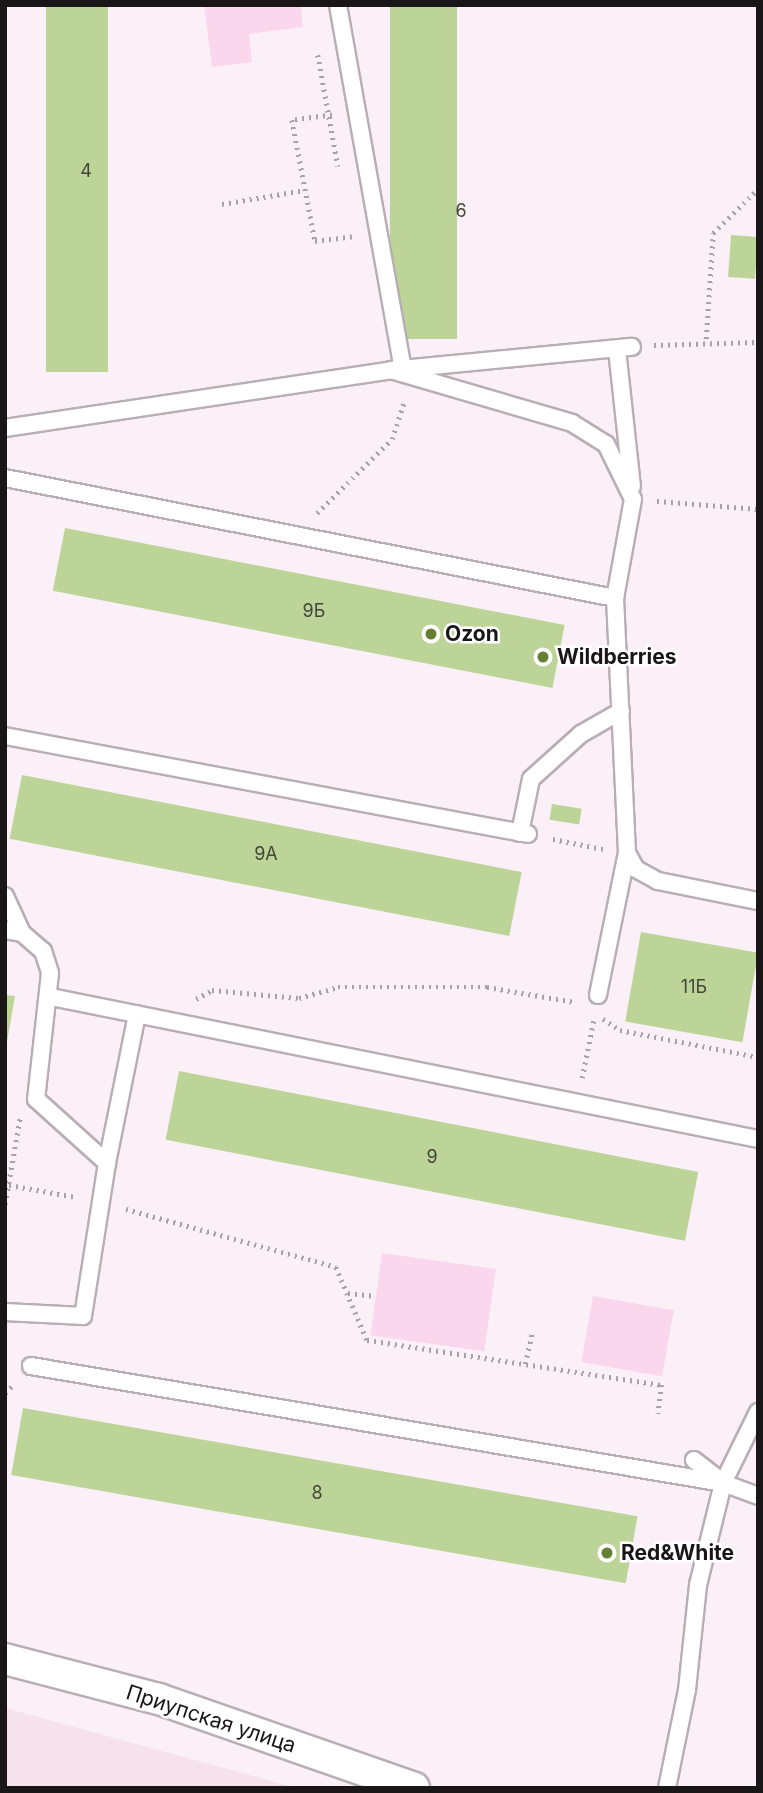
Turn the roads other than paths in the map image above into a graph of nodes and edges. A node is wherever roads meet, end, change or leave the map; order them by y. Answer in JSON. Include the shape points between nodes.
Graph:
{"nodes":[{"id":1,"x":338,"y":5,"type":"edge"},
{"id":2,"x":402,"y":372,"type":"junction"},
{"id":3,"x":5,"y":428,"type":"edge"},
{"id":4,"x":5,"y":478,"type":"edge"},
{"id":5,"x":633,"y":499,"type":"junction"},
{"id":6,"x":615,"y":598,"type":"junction"},
{"id":7,"x":621,"y":710,"type":"junction"},
{"id":8,"x":5,"y":736,"type":"edge"},
{"id":9,"x":627,"y":853,"type":"junction"},
{"id":10,"x":5,"y":896,"type":"edge"},
{"id":11,"x":758,"y":901,"type":"edge"},
{"id":12,"x":13,"y":931,"type":"edge"},
{"id":13,"x":598,"y":995,"type":"dead end"},
{"id":14,"x":51,"y":997,"type":"junction"},
{"id":15,"x":137,"y":1014,"type":"junction"},
{"id":16,"x":758,"y":1139,"type":"edge"},
{"id":17,"x":107,"y":1163,"type":"junction"},
{"id":18,"x":5,"y":1312,"type":"edge"},
{"id":19,"x":31,"y":1366,"type":"dead end"},
{"id":20,"x":758,"y":1412,"type":"edge"},
{"id":21,"x":694,"y":1460,"type":"dead end"},
{"id":22,"x":723,"y":1483,"type":"junction"},
{"id":23,"x":758,"y":1496,"type":"edge"},
{"id":24,"x":5,"y":1659,"type":"edge"},
{"id":25,"x":414,"y":1788,"type":"edge"},
{"id":26,"x":667,"y":1788,"type":"edge"}],
"edges":[{"from":1,"to":2,"type":"lane"},
{"from":2,"to":3,"type":"lane"},
{"from":2,"to":5,"type":"lane","via":[[572,423],[607,444]]},
{"from":2,"to":5,"type":"lane","via":[[624,348]]},
{"from":4,"to":6,"type":"lane"},
{"from":5,"to":6,"type":"lane"},
{"from":6,"to":7,"type":"lane"},
{"from":7,"to":8,"type":"lane","via":[[582,734],[531,779],[524,834]]},
{"from":7,"to":9,"type":"lane"},
{"from":9,"to":11,"type":"lane","via":[[636,869],[658,881]]},
{"from":9,"to":13,"type":"lane"},
{"from":10,"to":12,"type":"lane"},
{"from":12,"to":14,"type":"lane","via":[[43,951]]},
{"from":14,"to":15,"type":"lane"},
{"from":14,"to":17,"type":"lane","via":[[36,1099]]},
{"from":15,"to":16,"type":"lane"},
{"from":15,"to":17,"type":"lane"},
{"from":17,"to":18,"type":"lane","via":[[83,1316]]},
{"from":19,"to":22,"type":"lane"},
{"from":20,"to":22,"type":"lane"},
{"from":21,"to":22,"type":"lane"},
{"from":22,"to":23,"type":"lane"},
{"from":22,"to":26,"type":"lane","via":[[698,1585],[687,1690]]},
{"from":24,"to":25,"type":"street","name":"Приупская улица","via":[[159,1699]]}]}
